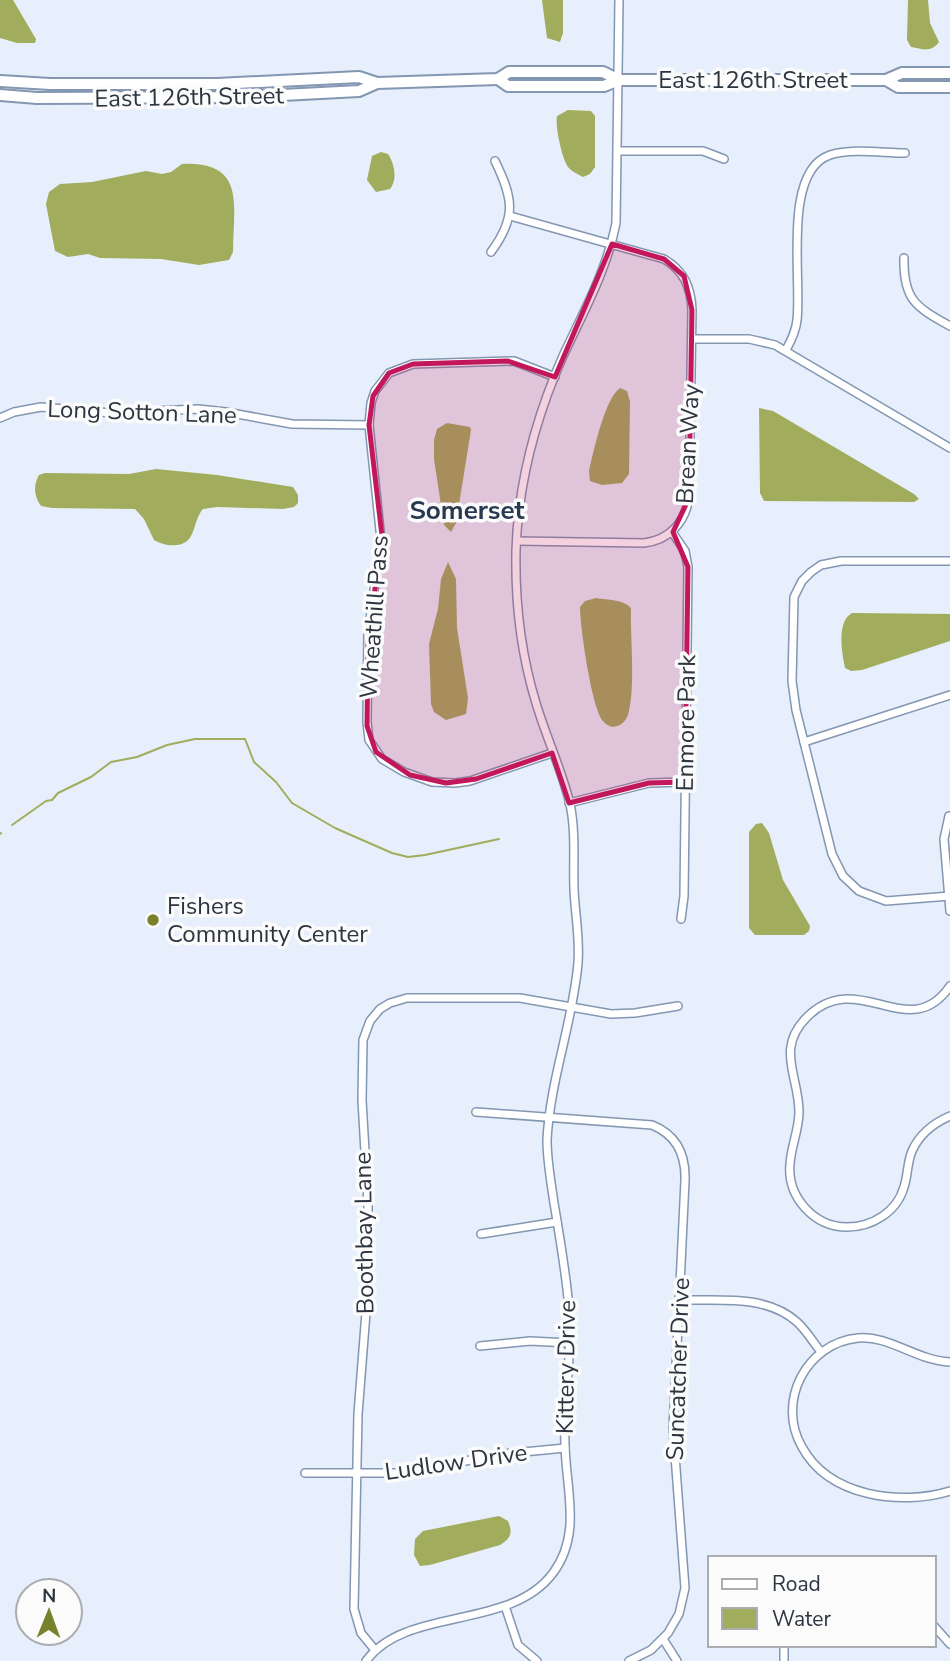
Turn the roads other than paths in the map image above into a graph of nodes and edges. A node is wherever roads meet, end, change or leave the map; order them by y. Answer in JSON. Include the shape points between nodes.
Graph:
{"nodes":[{"id":1,"x":619,"y":0,"type":"edge"},
{"id":2,"x":950,"y":73,"type":"edge"},
{"id":3,"x":619,"y":79,"type":"junction"},
{"id":4,"x":886,"y":80,"type":"junction"},
{"id":5,"x":0,"y":81,"type":"edge"},
{"id":6,"x":377,"y":83,"type":"junction"},
{"id":7,"x":950,"y":87,"type":"edge"},
{"id":8,"x":0,"y":95,"type":"edge"},
{"id":9,"x":618,"y":151,"type":"junction"},
{"id":10,"x":905,"y":153,"type":"dead end"},
{"id":11,"x":724,"y":159,"type":"dead end"},
{"id":12,"x":495,"y":161,"type":"dead end"},
{"id":13,"x":510,"y":216,"type":"junction"},
{"id":14,"x":612,"y":244,"type":"junction"},
{"id":15,"x":491,"y":252,"type":"dead end"},
{"id":16,"x":904,"y":258,"type":"dead end"},
{"id":17,"x":950,"y":326,"type":"edge"},
{"id":18,"x":692,"y":339,"type":"junction"},
{"id":19,"x":786,"y":350,"type":"junction"},
{"id":20,"x":555,"y":377,"type":"junction"},
{"id":21,"x":0,"y":418,"type":"edge"},
{"id":22,"x":369,"y":425,"type":"junction"},
{"id":23,"x":950,"y":448,"type":"edge"},
{"id":24,"x":672,"y":532,"type":"junction"},
{"id":25,"x":517,"y":541,"type":"junction"},
{"id":26,"x":950,"y":561,"type":"edge"},
{"id":27,"x":950,"y":695,"type":"edge"},
{"id":28,"x":804,"y":741,"type":"junction"},
{"id":29,"x":552,"y":752,"type":"junction"},
{"id":30,"x":685,"y":782,"type":"junction"},
{"id":31,"x":569,"y":803,"type":"junction"},
{"id":32,"x":949,"y":816,"type":"edge"},
{"id":33,"x":949,"y":896,"type":"edge"},
{"id":34,"x":950,"y":911,"type":"edge"},
{"id":35,"x":681,"y":919,"type":"dead end"},
{"id":36,"x":950,"y":986,"type":"edge"},
{"id":37,"x":678,"y":1006,"type":"dead end"},
{"id":38,"x":571,"y":1007,"type":"junction"},
{"id":39,"x":476,"y":1112,"type":"dead end"},
{"id":40,"x":950,"y":1116,"type":"edge"},
{"id":41,"x":550,"y":1117,"type":"junction"},
{"id":42,"x":557,"y":1222,"type":"junction"},
{"id":43,"x":481,"y":1234,"type":"dead end"},
{"id":44,"x":680,"y":1300,"type":"junction"},
{"id":45,"x":569,"y":1343,"type":"junction"},
{"id":46,"x":480,"y":1346,"type":"dead end"},
{"id":47,"x":821,"y":1352,"type":"junction"},
{"id":48,"x":950,"y":1362,"type":"edge"},
{"id":49,"x":565,"y":1448,"type":"junction"},
{"id":50,"x":305,"y":1473,"type":"dead end"},
{"id":51,"x":357,"y":1473,"type":"junction"},
{"id":52,"x":950,"y":1491,"type":"edge"},
{"id":53,"x":505,"y":1606,"type":"junction"},
{"id":54,"x":936,"y":1628,"type":"edge"},
{"id":55,"x":663,"y":1639,"type":"junction"},
{"id":56,"x":950,"y":1644,"type":"edge"},
{"id":57,"x":375,"y":1650,"type":"junction"},
{"id":58,"x":366,"y":1661,"type":"edge"},
{"id":59,"x":537,"y":1661,"type":"edge"},
{"id":60,"x":629,"y":1661,"type":"edge"},
{"id":61,"x":677,"y":1661,"type":"edge"}],
"edges":[{"from":1,"to":3,"type":"street","name":"Kittery Drive"},
{"from":2,"to":4,"type":"main road","name":"East 126th Street","via":[[902,73]]},
{"from":3,"to":4,"type":"main road","name":"East 126th Street"},
{"from":3,"to":6,"type":"main road","name":"East 126th Street","via":[[603,72],[509,72],[498,79]]},
{"from":3,"to":9,"type":"street","name":"Kittery Drive"},
{"from":4,"to":7,"type":"main road","name":"East 126th Street","via":[[898,87]]},
{"from":5,"to":6,"type":"main road","name":"East 126th Street","via":[[217,84],[359,77]]},
{"from":6,"to":8,"type":"main road","name":"East 126th Street","via":[[359,91],[245,97]]},
{"from":9,"to":11,"type":"street","via":[[703,151]]},
{"from":9,"to":14,"type":"street","name":"Kittery Drive"},
{"from":10,"to":19,"type":"street","via":[[834,154],[819,161],[806,176],[799,201],[797,320]]},
{"from":12,"to":13,"type":"street","via":[[508,189]]},
{"from":13,"to":14,"type":"street","name":"Brean Way"},
{"from":13,"to":15,"type":"street"},
{"from":14,"to":18,"type":"street","name":"Brean Way","via":[[664,259],[679,271],[691,295]]},
{"from":14,"to":20,"type":"street","name":"Kittery Drive"},
{"from":16,"to":17,"type":"street","via":[[910,297],[920,309]]},
{"from":18,"to":19,"type":"street","via":[[755,340]]},
{"from":18,"to":24,"type":"street","name":"Brean Way","via":[[689,498],[685,514]]},
{"from":19,"to":23,"type":"street"},
{"from":20,"to":22,"type":"street","name":"Wheathill Pass","via":[[526,364],[501,360],[413,364],[384,378],[373,396]]},
{"from":20,"to":25,"type":"street","name":"Kittery Drive","via":[[529,456]]},
{"from":21,"to":22,"type":"street","name":"Long Sotton Lane","via":[[41,407],[111,413],[198,409],[292,424]]},
{"from":22,"to":29,"type":"street","name":"Wheathill Pass","via":[[382,536],[368,641],[367,726],[373,748],[385,762],[404,772],[446,783],[476,779]]},
{"from":24,"to":25,"type":"street","name":"Brean Way","via":[[644,543]]},
{"from":24,"to":30,"type":"street","name":"Enmore Park","via":[[685,551],[688,567]]},
{"from":25,"to":29,"type":"street","name":"Kittery Drive","via":[[522,642]]},
{"from":26,"to":28,"type":"street","via":[[841,561],[821,565],[806,576],[794,597],[792,640],[793,690]]},
{"from":27,"to":28,"type":"street"},
{"from":28,"to":33,"type":"street","via":[[832,854],[849,883],[886,901]]},
{"from":29,"to":31,"type":"street","name":"Kittery Drive"},
{"from":30,"to":31,"type":"street","via":[[649,783]]},
{"from":30,"to":35,"type":"street","name":"Enmore Park"},
{"from":31,"to":38,"type":"street","name":"Kittery Drive","via":[[579,949]]},
{"from":32,"to":33,"type":"street","via":[[943,839]]},
{"from":33,"to":34,"type":"street"},
{"from":36,"to":40,"type":"street","via":[[936,1002],[917,1010],[841,999],[818,1008],[802,1023],[790,1054],[799,1111],[790,1167],[793,1189],[806,1210],[826,1223],[850,1227],[873,1222],[900,1196],[918,1142]]},
{"from":37,"to":38,"type":"street","name":"Boothbay Lane","via":[[623,1014]]},
{"from":38,"to":41,"type":"street","name":"Kittery Drive"},
{"from":38,"to":51,"type":"street","name":"Boothbay Lane","via":[[520,998],[407,998],[380,1009],[367,1027],[362,1100],[368,1299]]},
{"from":39,"to":41,"type":"street"},
{"from":41,"to":42,"type":"street","name":"Kittery Drive","via":[[548,1159]]},
{"from":41,"to":44,"type":"street","name":"Suncatcher Drive","via":[[652,1125],[673,1139],[685,1168]]},
{"from":42,"to":43,"type":"street"},
{"from":42,"to":45,"type":"street","name":"Kittery Drive","via":[[568,1292]]},
{"from":44,"to":47,"type":"street","via":[[769,1306],[798,1323]]},
{"from":44,"to":55,"type":"street","name":"Suncatcher Drive","via":[[673,1436],[685,1588],[679,1614]]},
{"from":45,"to":46,"type":"street","via":[[530,1340]]},
{"from":45,"to":49,"type":"street","name":"Kittery Drive"},
{"from":47,"to":48,"type":"street","via":[[869,1338],[927,1359]]},
{"from":47,"to":52,"type":"street","via":[[801,1376],[792,1406],[799,1441],[814,1463],[850,1487],[884,1497],[914,1499]]},
{"from":49,"to":51,"type":"street","name":"Ludlow Drive","via":[[502,1454],[402,1473]]},
{"from":49,"to":53,"type":"street","name":"Kittery Drive","via":[[571,1520],[565,1553],[541,1586]]},
{"from":50,"to":51,"type":"street","name":"Ludlow Drive"},
{"from":51,"to":57,"type":"street","name":"Boothbay Lane","via":[[354,1609],[361,1633]]},
{"from":53,"to":57,"type":"street","name":"Kittery Drive","via":[[398,1636]]},
{"from":53,"to":59,"type":"street","via":[[518,1645]]},
{"from":54,"to":56,"type":"street"},
{"from":55,"to":60,"type":"street","name":"Suncatcher Drive"},
{"from":55,"to":61,"type":"street"},
{"from":57,"to":58,"type":"street","name":"Kittery Drive"}]}
